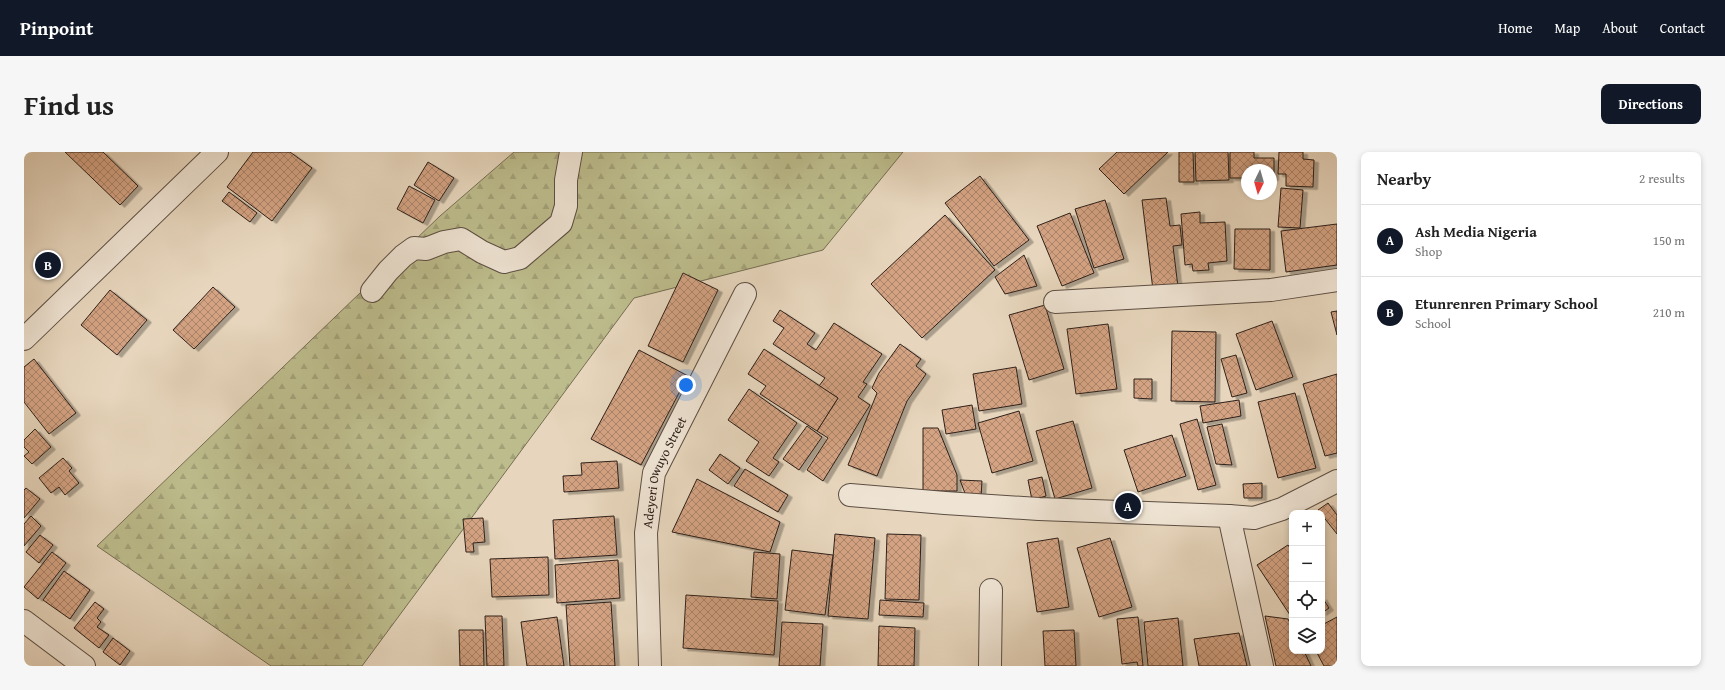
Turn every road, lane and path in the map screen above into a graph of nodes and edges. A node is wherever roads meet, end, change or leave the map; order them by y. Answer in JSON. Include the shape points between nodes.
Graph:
{"nodes":[{"id":1,"x":217,"y":152,"type":"edge"},
{"id":2,"x":571,"y":152,"type":"edge"},
{"id":3,"x":1337,"y":280,"type":"edge"},
{"id":4,"x":372,"y":291,"type":"dead end"},
{"id":5,"x":745,"y":294,"type":"dead end"},
{"id":6,"x":1055,"y":302,"type":"dead end"},
{"id":7,"x":24,"y":339,"type":"edge"},
{"id":8,"x":1337,"y":481,"type":"edge"},
{"id":9,"x":850,"y":494,"type":"dead end"},
{"id":10,"x":1229,"y":516,"type":"junction"},
{"id":11,"x":991,"y":590,"type":"dead end"},
{"id":12,"x":24,"y":621,"type":"edge"},
{"id":13,"x":84,"y":666,"type":"edge"},
{"id":14,"x":650,"y":666,"type":"edge"},
{"id":15,"x":990,"y":666,"type":"edge"},
{"id":16,"x":1262,"y":666,"type":"edge"}],
"edges":[{"from":1,"to":7,"type":"street"},
{"from":2,"to":4,"type":"street","via":[[566,180],[566,206],[561,223],[520,258],[504,262],[461,239],[426,249],[414,248],[388,271]]},
{"from":3,"to":6,"type":"street","via":[[1271,290]]},
{"from":5,"to":14,"type":"street","name":"Adeyeri Owuyo Street","via":[[654,473],[646,533]]},
{"from":8,"to":10,"type":"street","via":[[1275,512],[1254,518]]},
{"from":9,"to":10,"type":"street","via":[[1039,509]]},
{"from":10,"to":16,"type":"street"},
{"from":11,"to":15,"type":"street"},
{"from":12,"to":13,"type":"street"}]}
